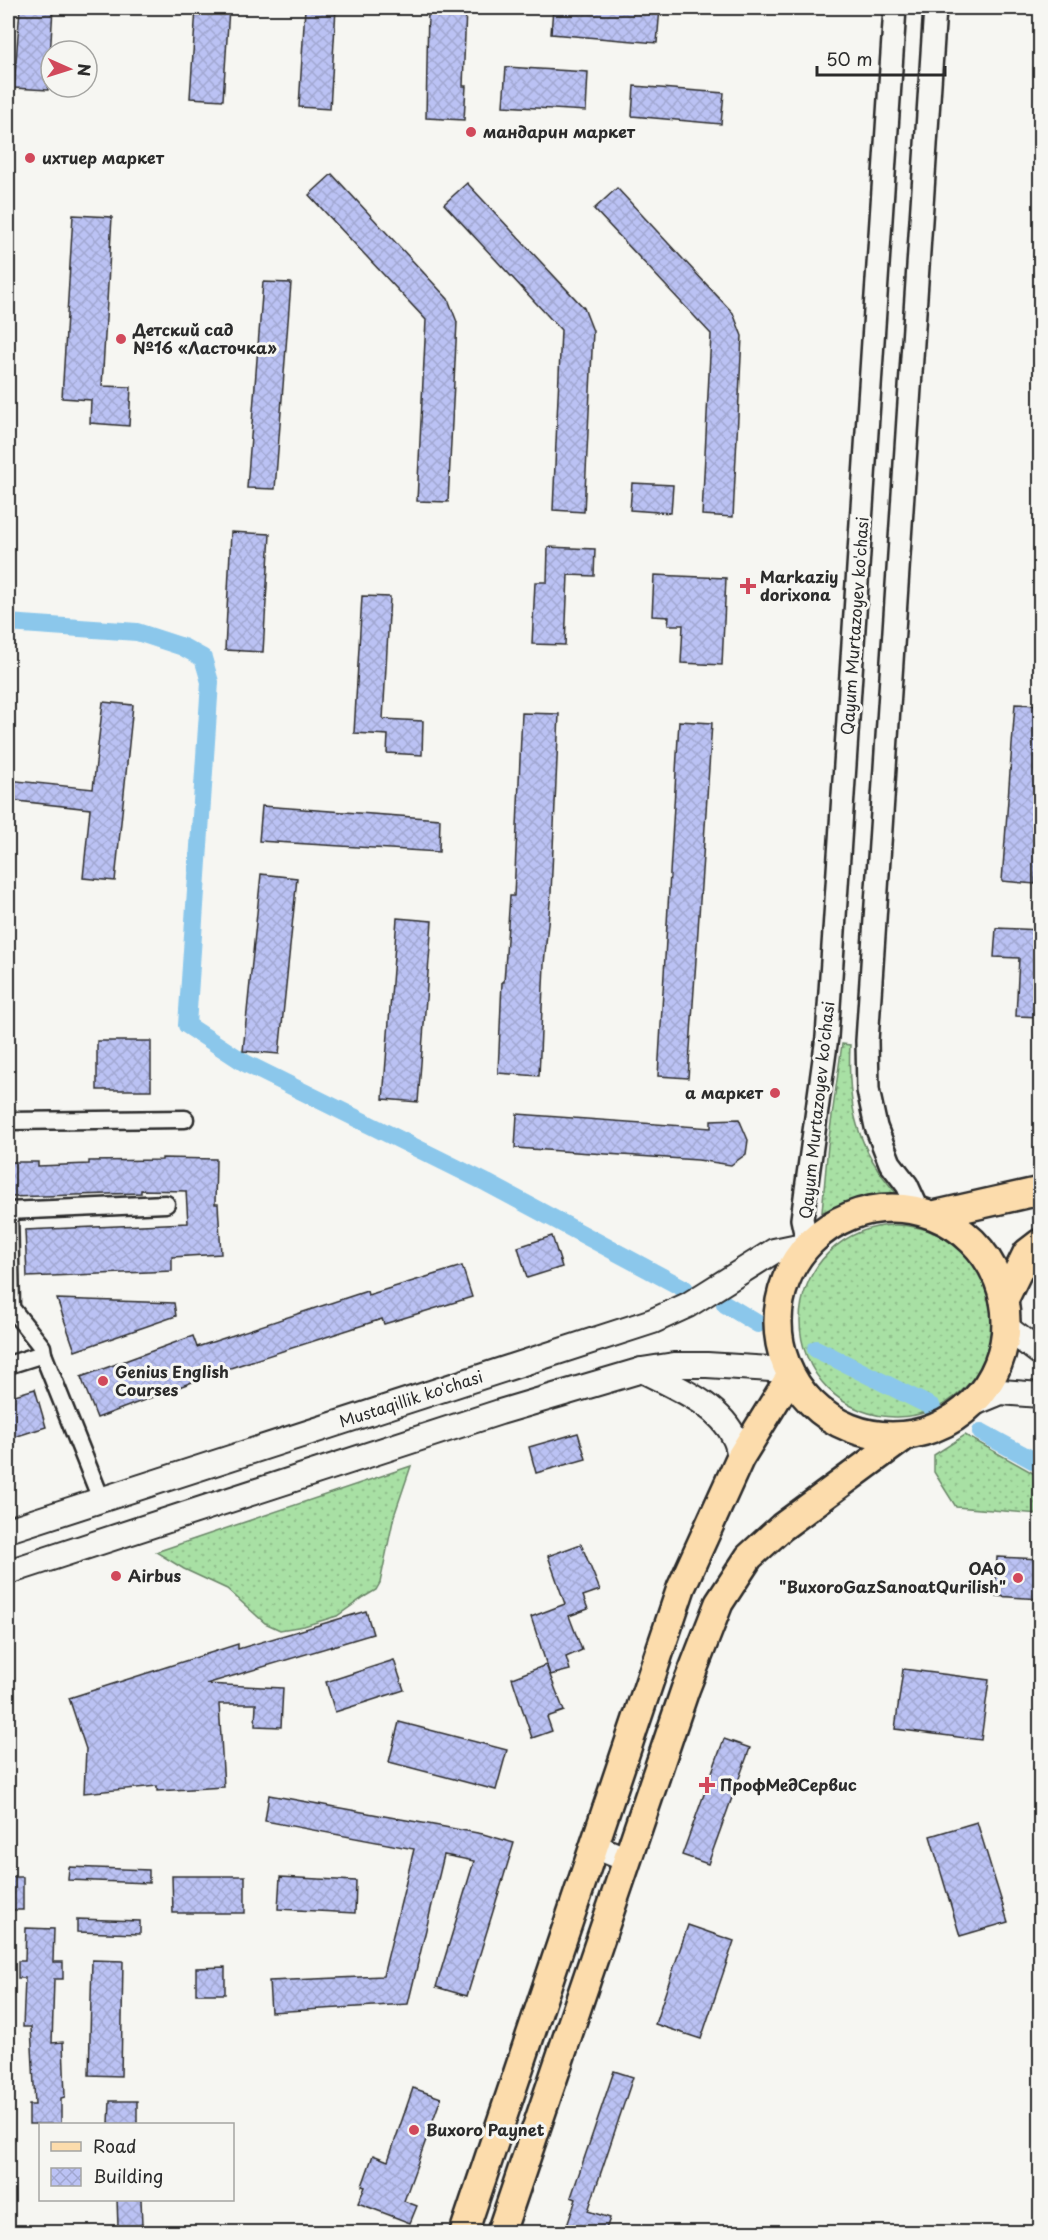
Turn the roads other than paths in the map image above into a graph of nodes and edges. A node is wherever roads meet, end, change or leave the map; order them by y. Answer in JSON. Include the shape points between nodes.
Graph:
{"nodes":[{"id":1,"x":895,"y":8,"type":"edge"},
{"id":2,"x":935,"y":8,"type":"edge"},
{"id":3,"x":185,"y":1119,"type":"dead end"},
{"id":4,"x":8,"y":1121,"type":"edge"},
{"id":5,"x":1041,"y":1191,"type":"edge"},
{"id":6,"x":166,"y":1204,"type":"dead end"},
{"id":7,"x":8,"y":1210,"type":"edge"},
{"id":8,"x":928,"y":1211,"type":"junction"},
{"id":9,"x":1041,"y":1243,"type":"edge"},
{"id":10,"x":805,"y":1244,"type":"junction"},
{"id":11,"x":1004,"y":1300,"type":"junction"},
{"id":12,"x":9,"y":1308,"type":"edge"},
{"id":13,"x":1006,"y":1327,"type":"junction"},
{"id":14,"x":1041,"y":1353,"type":"edge"},
{"id":15,"x":43,"y":1354,"type":"junction"},
{"id":16,"x":8,"y":1365,"type":"edge"},
{"id":17,"x":642,"y":1370,"type":"junction"},
{"id":18,"x":788,"y":1373,"type":"junction"},
{"id":19,"x":1041,"y":1395,"type":"edge"},
{"id":20,"x":972,"y":1404,"type":"junction"},
{"id":21,"x":904,"y":1437,"type":"junction"},
{"id":22,"x":740,"y":1458,"type":"junction"},
{"id":23,"x":91,"y":1502,"type":"junction"},
{"id":24,"x":8,"y":1530,"type":"edge"},
{"id":25,"x":92,"y":1544,"type":"junction"},
{"id":26,"x":8,"y":1572,"type":"edge"},
{"id":27,"x":594,"y":1846,"type":"junction"},
{"id":28,"x":628,"y":1860,"type":"junction"},
{"id":29,"x":464,"y":2232,"type":"edge"},
{"id":30,"x":501,"y":2232,"type":"edge"}],
"edges":[{"from":1,"to":10,"type":"street","name":"Qayum Murtazoyev ko'chasi","via":[[827,1037],[802,1219]]},
{"from":2,"to":8,"type":"street","via":[[867,1041],[868,1090],[876,1127],[890,1163]]},
{"from":3,"to":4,"type":"street"},
{"from":5,"to":8,"type":"main road"},
{"from":6,"to":7,"type":"street"},
{"from":7,"to":12,"type":"street"},
{"from":8,"to":10,"type":"main road","via":[[879,1207],[842,1217]]},
{"from":8,"to":11,"type":"main road","via":[[971,1238],[992,1266]]},
{"from":9,"to":11,"type":"main road","via":[[1027,1253]]},
{"from":10,"to":18,"type":"main road","via":[[780,1307],[778,1335]]},
{"from":10,"to":23,"type":"main road","name":"Mustaqillik ko'chasi","via":[[774,1251],[688,1305],[653,1321]]},
{"from":11,"to":13,"type":"main road"},
{"from":12,"to":15,"type":"street","via":[[42,1347]]},
{"from":13,"to":14,"type":"main road"},
{"from":13,"to":20,"type":"main road","via":[[1001,1355],[990,1382]]},
{"from":15,"to":16,"type":"street"},
{"from":15,"to":23,"type":"street"},
{"from":17,"to":18,"type":"main road","via":[[707,1365]]},
{"from":17,"to":22,"type":"main road","via":[[712,1410],[735,1439]]},
{"from":17,"to":25,"type":"main road"},
{"from":18,"to":21,"type":"main road","via":[[826,1416],[865,1433]]},
{"from":18,"to":22,"type":"main road"},
{"from":19,"to":20,"type":"main road","via":[[1001,1392]]},
{"from":20,"to":21,"type":"main road","via":[[942,1428]]},
{"from":21,"to":28,"type":"main road","via":[[749,1557],[719,1603],[685,1690]]},
{"from":22,"to":27,"type":"main road","via":[[681,1588]]},
{"from":23,"to":24,"type":"main road","name":"Mustaqillik ko'chasi"},
{"from":23,"to":25,"type":"main road"},
{"from":25,"to":26,"type":"main road"},
{"from":27,"to":28,"type":"main road"},
{"from":27,"to":29,"type":"main road"},
{"from":28,"to":30,"type":"main road"}]}
